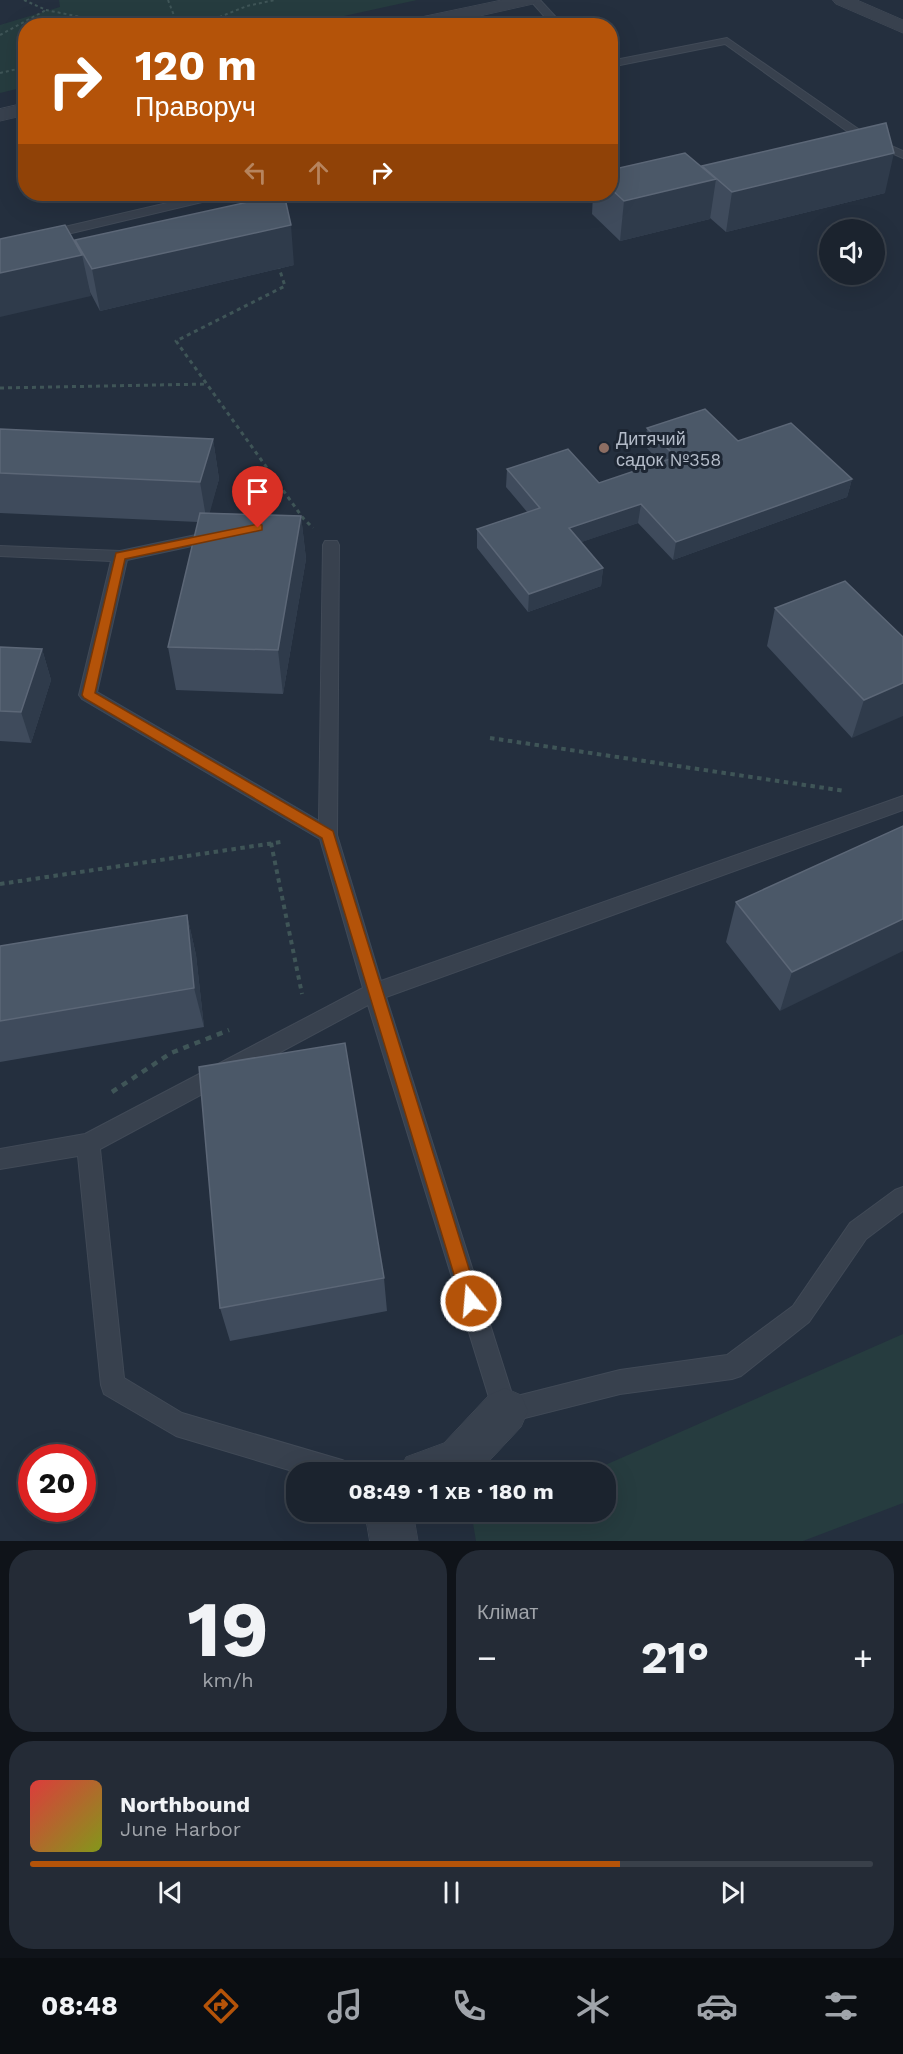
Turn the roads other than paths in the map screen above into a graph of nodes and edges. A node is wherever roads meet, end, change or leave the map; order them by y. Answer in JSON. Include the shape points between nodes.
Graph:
{"nodes":[{"id":1,"x":528,"y":0,"type":"edge"},
{"id":2,"x":534,"y":0,"type":"edge"},
{"id":3,"x":842,"y":0,"type":"edge"},
{"id":4,"x":445,"y":18,"type":"edge"},
{"id":5,"x":551,"y":18,"type":"edge"},
{"id":6,"x":903,"y":27,"type":"edge"},
{"id":7,"x":618,"y":62,"type":"edge"},
{"id":8,"x":18,"y":111,"type":"edge"},
{"id":9,"x":0,"y":115,"type":"edge"},
{"id":10,"x":860,"y":135,"type":"junction"},
{"id":11,"x":838,"y":141,"type":"edge"},
{"id":12,"x":903,"y":155,"type":"edge"},
{"id":13,"x":190,"y":201,"type":"edge"},
{"id":14,"x":0,"y":246,"type":"edge"},
{"id":15,"x":235,"y":532,"type":"edge"},
{"id":16,"x":331,"y":545,"type":"road end"},
{"id":17,"x":0,"y":551,"type":"edge"},
{"id":18,"x":120,"y":556,"type":"junction"},
{"id":19,"x":903,"y":803,"type":"edge"},
{"id":20,"x":328,"y":835,"type":"junction"},
{"id":21,"x":374,"y":992,"type":"junction"},
{"id":22,"x":88,"y":1144,"type":"junction"},
{"id":23,"x":0,"y":1159,"type":"edge"},
{"id":24,"x":903,"y":1198,"type":"edge"},
{"id":25,"x":505,"y":1411,"type":"junction"},
{"id":26,"x":305,"y":1462,"type":"edge"},
{"id":27,"x":455,"y":1462,"type":"edge"},
{"id":28,"x":391,"y":1522,"type":"edge"},
{"id":29,"x":394,"y":1541,"type":"edge"}],
"edges":[{"from":1,"to":4,"type":"street"},
{"from":2,"to":5,"type":"lane"},
{"from":3,"to":6,"type":"street"},
{"from":7,"to":10,"type":"lane","via":[[727,41]]},
{"from":8,"to":9,"type":"street"},
{"from":10,"to":11,"type":"lane"},
{"from":10,"to":12,"type":"lane"},
{"from":13,"to":14,"type":"lane"},
{"from":15,"to":18,"type":"lane"},
{"from":16,"to":20,"type":"lane"},
{"from":17,"to":18,"type":"lane"},
{"from":18,"to":20,"type":"lane","via":[[88,695]]},
{"from":19,"to":21,"type":"lane"},
{"from":20,"to":21,"type":"lane"},
{"from":21,"to":22,"type":"lane"},
{"from":21,"to":25,"type":"lane"},
{"from":22,"to":23,"type":"lane"},
{"from":22,"to":26,"type":"lane","via":[[113,1385],[176,1424]]},
{"from":24,"to":25,"type":"lane","via":[[858,1231],[801,1314],[732,1367],[621,1383]]},
{"from":25,"to":27,"type":"street"},
{"from":28,"to":29,"type":"street"}]}
